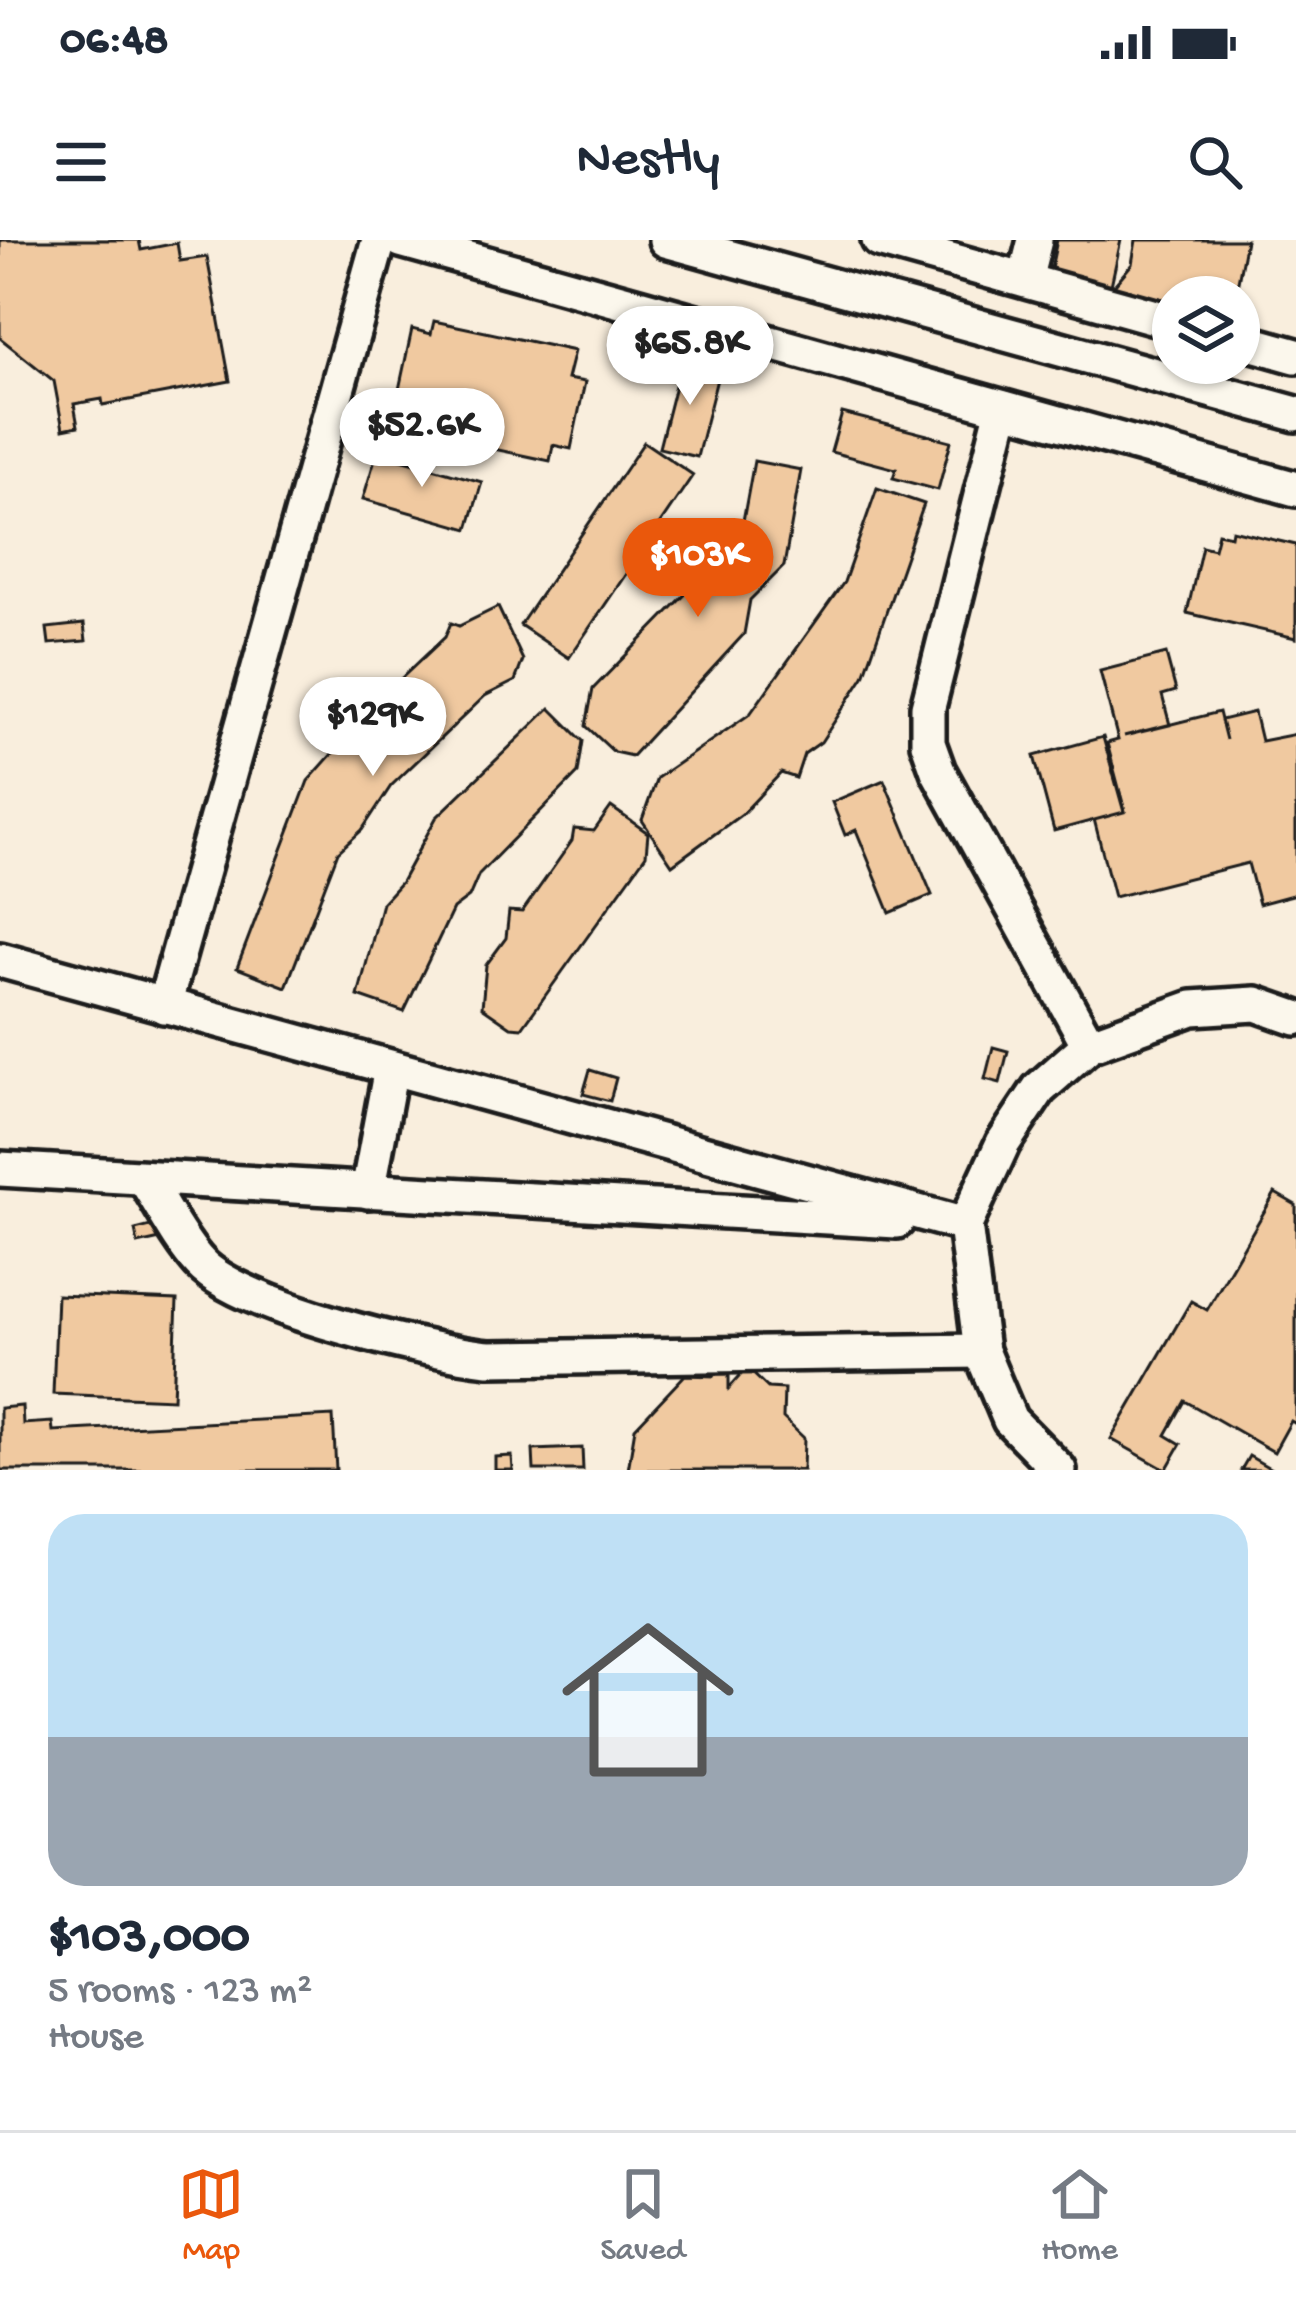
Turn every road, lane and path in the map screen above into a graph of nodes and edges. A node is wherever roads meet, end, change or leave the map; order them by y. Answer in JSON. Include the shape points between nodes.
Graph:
{"nodes":[{"id":1,"x":380,"y":240,"type":"edge"},
{"id":2,"x":401,"y":240,"type":"edge"},
{"id":3,"x":666,"y":240,"type":"edge"},
{"id":4,"x":879,"y":240,"type":"edge"},
{"id":5,"x":1035,"y":240,"type":"edge"},
{"id":6,"x":1014,"y":277,"type":"junction"},
{"id":7,"x":1152,"y":316,"type":"edge"},
{"id":8,"x":983,"y":328,"type":"junction"},
{"id":9,"x":1260,"y":346,"type":"edge"},
{"id":10,"x":1296,"y":356,"type":"edge"},
{"id":11,"x":1003,"y":408,"type":"junction"},
{"id":12,"x":1296,"y":414,"type":"edge"},
{"id":13,"x":1296,"y":489,"type":"edge"},
{"id":14,"x":0,"y":960,"type":"edge"},
{"id":15,"x":164,"y":1006,"type":"junction"},
{"id":16,"x":1296,"y":1018,"type":"edge"},
{"id":17,"x":1089,"y":1045,"type":"junction"},
{"id":18,"x":391,"y":1068,"type":"junction"},
{"id":19,"x":0,"y":1169,"type":"edge"},
{"id":20,"x":143,"y":1178,"type":"junction"},
{"id":21,"x":368,"y":1191,"type":"junction"},
{"id":22,"x":965,"y":1225,"type":"junction"},
{"id":23,"x":981,"y":1351,"type":"junction"},
{"id":24,"x":1059,"y":1470,"type":"edge"}],
"edges":[{"from":1,"to":15,"type":"street"},
{"from":2,"to":11,"type":"street"},
{"from":3,"to":8,"type":"street"},
{"from":4,"to":6,"type":"street"},
{"from":5,"to":6,"type":"street"},
{"from":6,"to":7,"type":"street"},
{"from":6,"to":8,"type":"street"},
{"from":8,"to":12,"type":"street"},
{"from":9,"to":10,"type":"street"},
{"from":11,"to":13,"type":"street"},
{"from":11,"to":17,"type":"street","via":[[928,707],[928,743]]},
{"from":14,"to":15,"type":"street"},
{"from":15,"to":18,"type":"street"},
{"from":16,"to":17,"type":"street","via":[[1256,1004],[1192,1008]]},
{"from":17,"to":22,"type":"street","via":[[1039,1089]]},
{"from":18,"to":21,"type":"street"},
{"from":18,"to":22,"type":"street"},
{"from":19,"to":20,"type":"street"},
{"from":20,"to":21,"type":"street"},
{"from":20,"to":23,"type":"street","via":[[201,1265],[238,1289],[428,1352],[512,1358]]},
{"from":21,"to":22,"type":"street"},
{"from":22,"to":23,"type":"street"},
{"from":23,"to":24,"type":"street","via":[[1010,1420]]}]}
